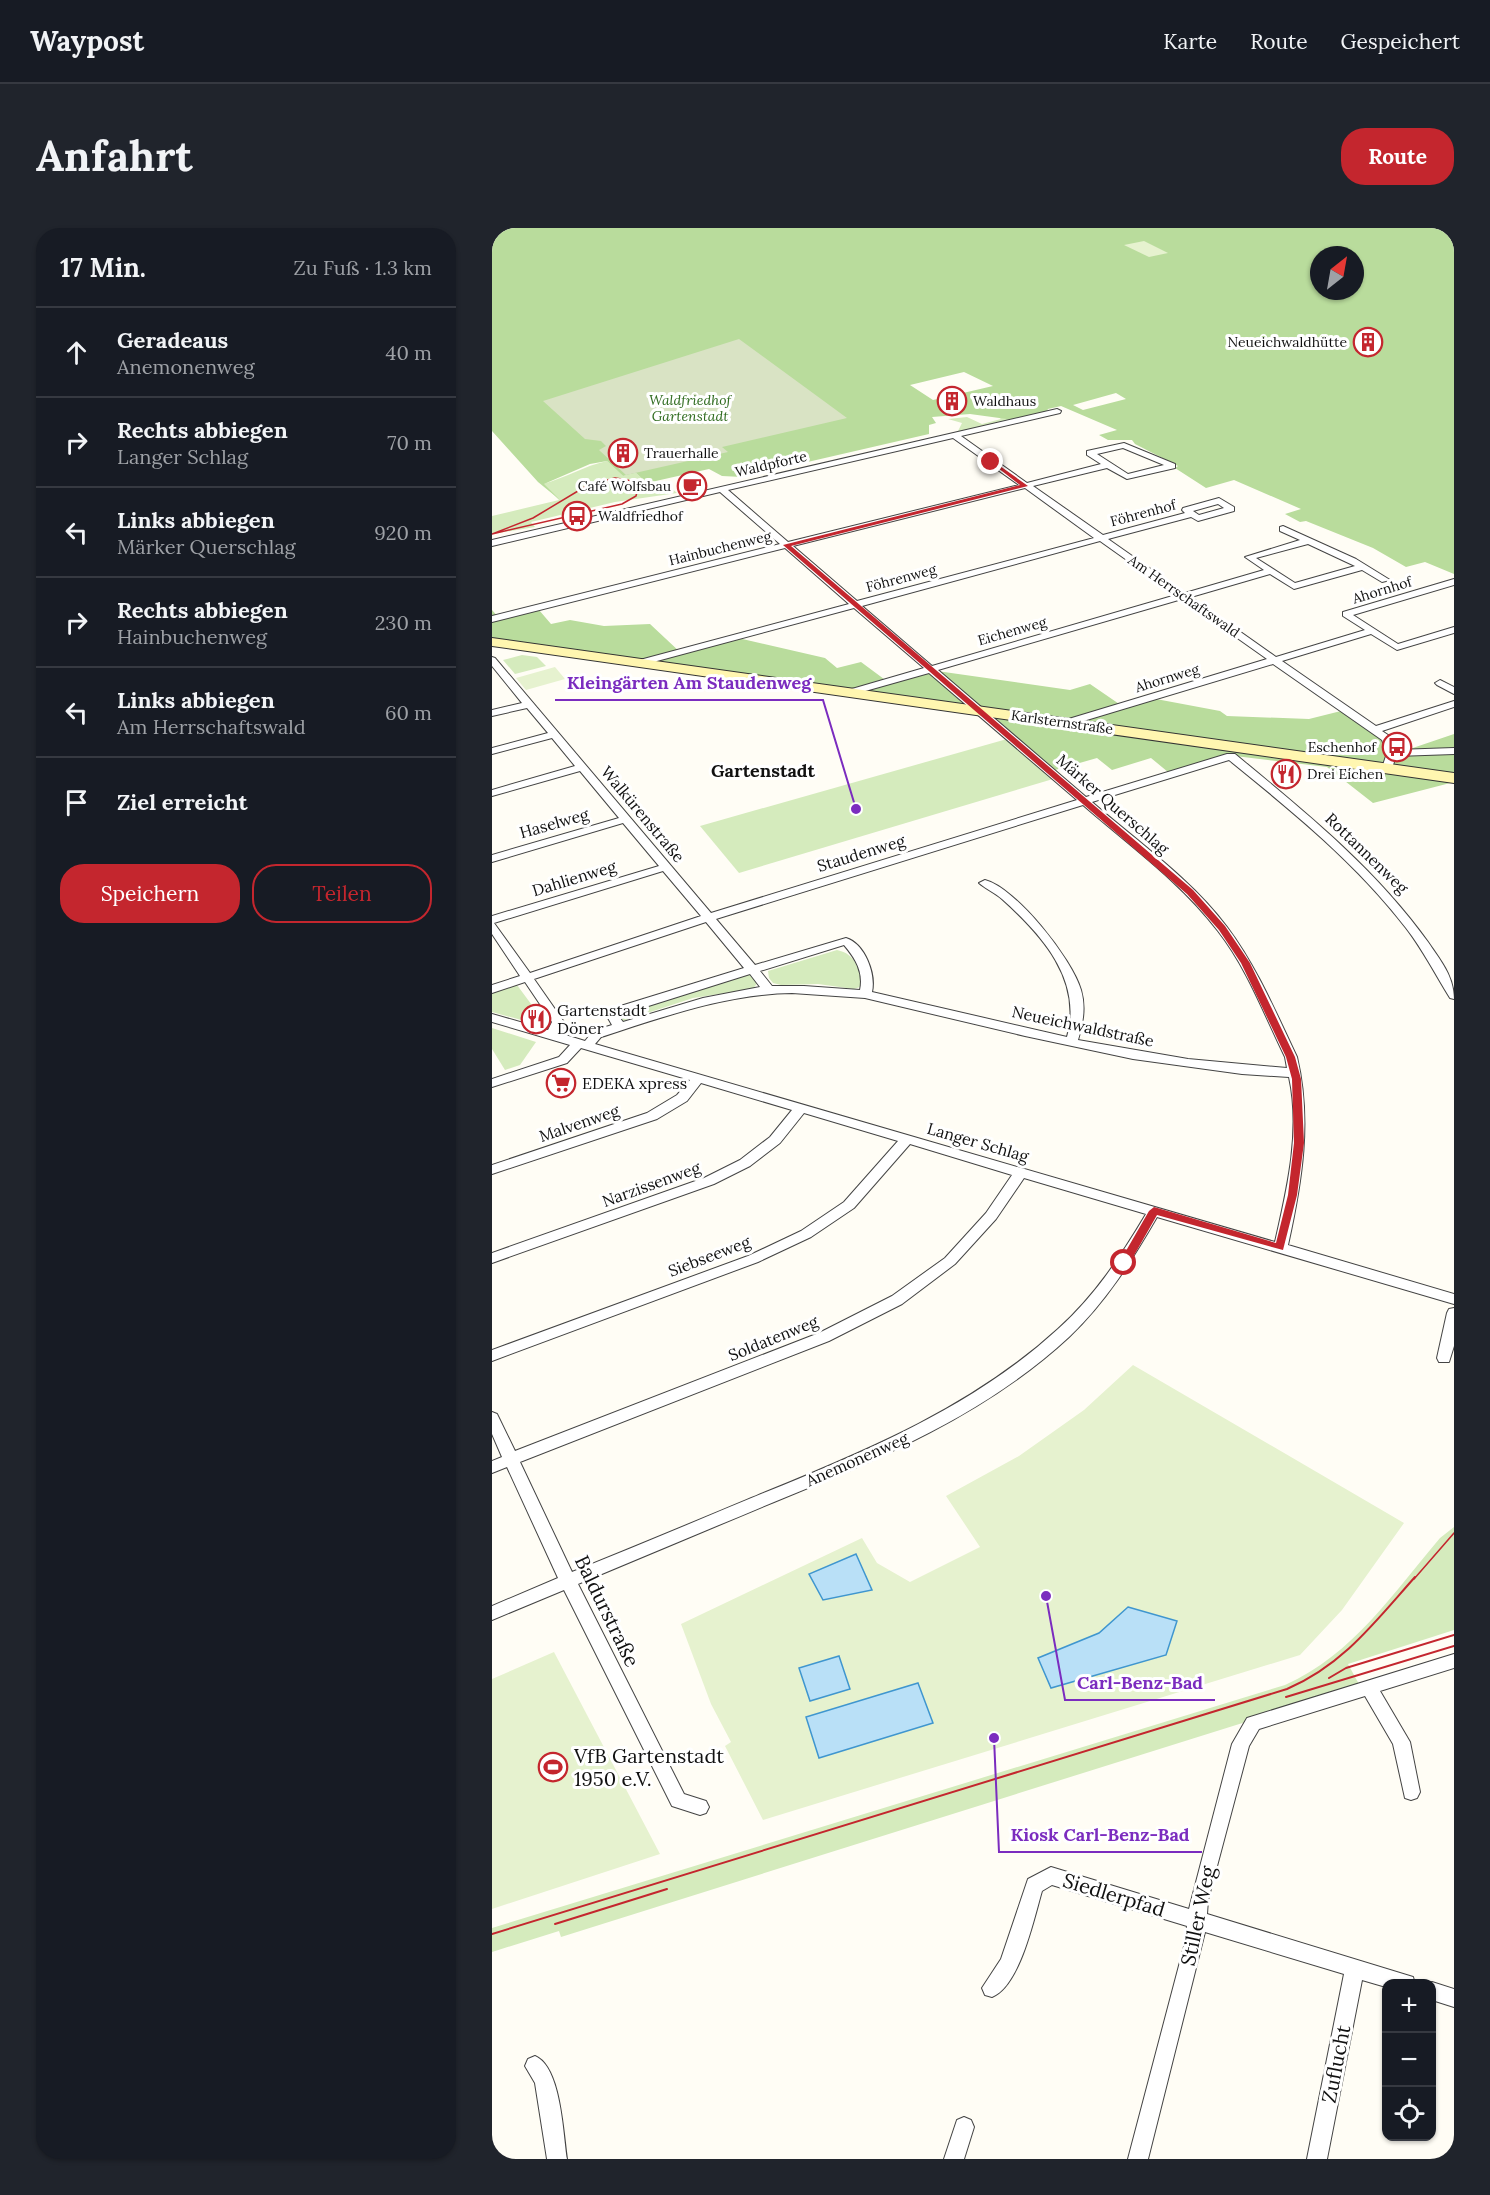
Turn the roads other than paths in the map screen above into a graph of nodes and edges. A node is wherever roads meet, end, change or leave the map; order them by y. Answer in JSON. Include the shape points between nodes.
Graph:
{"nodes":[{"id":1,"x":1057,"y":411,"type":"dead end"},
{"id":2,"x":954,"y":435,"type":"junction"},
{"id":3,"x":1108,"y":465,"type":"junction"},
{"id":4,"x":1025,"y":486,"type":"junction"},
{"id":5,"x":721,"y":489,"type":"junction"},
{"id":6,"x":1192,"y":514,"type":"dead end"},
{"id":7,"x":1283,"y":529,"type":"dead end"},
{"id":8,"x":1101,"y":538,"type":"junction"},
{"id":9,"x":1307,"y":541,"type":"junction"},
{"id":10,"x":492,"y":543,"type":"edge"},
{"id":11,"x":787,"y":545,"type":"junction"},
{"id":12,"x":1362,"y":567,"type":"junction"},
{"id":13,"x":1271,"y":571,"type":"junction"},
{"id":14,"x":1385,"y":580,"type":"dead end"},
{"id":15,"x":1454,"y":582,"type":"edge"},
{"id":16,"x":1184,"y":596,"type":"junction"},
{"id":17,"x":855,"y":604,"type":"junction"},
{"id":18,"x":492,"y":619,"type":"edge"},
{"id":19,"x":1454,"y":630,"type":"edge"},
{"id":20,"x":1372,"y":631,"type":"junction"},
{"id":21,"x":492,"y":643,"type":"edge"},
{"id":22,"x":492,"y":660,"type":"edge"},
{"id":23,"x":1275,"y":660,"type":"junction"},
{"id":24,"x":639,"y":663,"type":"junction"},
{"id":25,"x":930,"y":668,"type":"junction"},
{"id":26,"x":504,"y":674,"type":"junction"},
{"id":27,"x":492,"y":677,"type":"edge"},
{"id":28,"x":1454,"y":678,"type":"edge"},
{"id":29,"x":1454,"y":691,"type":"edge"},
{"id":30,"x":848,"y":693,"type":"junction"},
{"id":31,"x":529,"y":704,"type":"junction"},
{"id":32,"x":1454,"y":704,"type":"edge"},
{"id":33,"x":980,"y":711,"type":"junction"},
{"id":34,"x":492,"y":713,"type":"edge"},
{"id":35,"x":1066,"y":723,"type":"junction"},
{"id":36,"x":1376,"y":730,"type":"junction"},
{"id":37,"x":554,"y":734,"type":"junction"},
{"id":38,"x":492,"y":751,"type":"edge"},
{"id":39,"x":1233,"y":751,"type":"junction"},
{"id":40,"x":1454,"y":751,"type":"edge"},
{"id":41,"x":1392,"y":753,"type":"junction"},
{"id":42,"x":582,"y":767,"type":"junction"},
{"id":43,"x":1387,"y":768,"type":"junction"},
{"id":44,"x":1453,"y":779,"type":"edge"},
{"id":45,"x":492,"y":793,"type":"edge"},
{"id":46,"x":1085,"y":802,"type":"junction"},
{"id":47,"x":626,"y":819,"type":"junction"},
{"id":48,"x":492,"y":859,"type":"edge"},
{"id":49,"x":666,"y":867,"type":"junction"},
{"id":50,"x":986,"y":883,"type":"dead end"},
{"id":51,"x":708,"y":918,"type":"junction"},
{"id":52,"x":492,"y":920,"type":"edge"},
{"id":53,"x":492,"y":926,"type":"edge"},
{"id":54,"x":492,"y":942,"type":"edge"},
{"id":55,"x":506,"y":947,"type":"junction"},
{"id":56,"x":752,"y":970,"type":"junction"},
{"id":57,"x":526,"y":978,"type":"junction"},
{"id":58,"x":492,"y":989,"type":"edge"},
{"id":59,"x":769,"y":990,"type":"junction"},
{"id":60,"x":865,"y":994,"type":"junction"},
{"id":61,"x":1454,"y":995,"type":"edge"},
{"id":62,"x":492,"y":1018,"type":"edge"},
{"id":63,"x":620,"y":1027,"type":"junction"},
{"id":64,"x":551,"y":1035,"type":"junction"},
{"id":65,"x":1072,"y":1041,"type":"junction"},
{"id":66,"x":583,"y":1045,"type":"junction"},
{"id":67,"x":1296,"y":1073,"type":"junction"},
{"id":68,"x":699,"y":1078,"type":"junction"},
{"id":69,"x":492,"y":1083,"type":"edge"},
{"id":70,"x":801,"y":1107,"type":"junction"},
{"id":71,"x":907,"y":1138,"type":"junction"},
{"id":72,"x":492,"y":1170,"type":"edge"},
{"id":73,"x":1021,"y":1172,"type":"junction"},
{"id":74,"x":1154,"y":1211,"type":"junction"},
{"id":75,"x":1280,"y":1248,"type":"junction"},
{"id":76,"x":492,"y":1258,"type":"edge"},
{"id":77,"x":1454,"y":1299,"type":"edge"},
{"id":78,"x":1454,"y":1313,"type":"edge"},
{"id":79,"x":492,"y":1356,"type":"edge"},
{"id":80,"x":1444,"y":1358,"type":"dead end"},
{"id":81,"x":492,"y":1418,"type":"edge"},
{"id":82,"x":513,"y":1459,"type":"junction"},
{"id":83,"x":492,"y":1467,"type":"edge"},
{"id":84,"x":568,"y":1581,"type":"junction"},
{"id":85,"x":492,"y":1613,"type":"edge"},
{"id":86,"x":1454,"y":1661,"type":"edge"},
{"id":87,"x":1369,"y":1687,"type":"junction"},
{"id":88,"x":1412,"y":1792,"type":"dead end"},
{"id":89,"x":700,"y":1807,"type":"dead end"},
{"id":90,"x":1197,"y":1920,"type":"junction"},
{"id":91,"x":1355,"y":1968,"type":"junction"},
{"id":92,"x":1392,"y":1979,"type":"edge"},
{"id":93,"x":992,"y":1988,"type":"dead end"},
{"id":94,"x":1436,"y":1993,"type":"edge"},
{"id":95,"x":1454,"y":1998,"type":"edge"},
{"id":96,"x":535,"y":2066,"type":"dead end"},
{"id":97,"x":964,"y":2127,"type":"dead end"},
{"id":98,"x":557,"y":2159,"type":"edge"},
{"id":99,"x":954,"y":2159,"type":"edge"},
{"id":100,"x":1138,"y":2159,"type":"edge"},
{"id":101,"x":1317,"y":2159,"type":"edge"}],
"edges":[{"from":1,"to":2,"type":"street","name":"Waldpforte"},
{"from":2,"to":4,"type":"street","name":"Am Herrschaftswald"},
{"from":2,"to":5,"type":"street","name":"Waldpforte"},
{"from":3,"to":3,"type":"street","via":[[1127,477],[1172,466],[1124,445],[1090,453]]},
{"from":3,"to":4,"type":"street","name":"Hainbuchenweg"},
{"from":4,"to":8,"type":"street","name":"Am Herrschaftswald"},
{"from":4,"to":11,"type":"street","name":"Hainbuchenweg"},
{"from":5,"to":10,"type":"street","name":"Waldpforte"},
{"from":5,"to":11,"type":"street","name":"Märker Querschlag"},
{"from":6,"to":8,"type":"street","name":"Föhrenhof"},
{"from":7,"to":9,"type":"street"},
{"from":8,"to":16,"type":"street","name":"Am Herrschaftswald"},
{"from":8,"to":17,"type":"street","name":"Föhrenweg"},
{"from":9,"to":12,"type":"street"},
{"from":9,"to":13,"type":"street","via":[[1249,557]]},
{"from":11,"to":17,"type":"street","name":"Märker Querschlag"},
{"from":11,"to":18,"type":"street","name":"Hainbuchenweg"},
{"from":12,"to":13,"type":"street","via":[[1294,586]]},
{"from":12,"to":14,"type":"street"},
{"from":13,"to":16,"type":"street","name":"Eichenweg"},
{"from":15,"to":20,"type":"street","name":"Ahornhof","via":[[1347,614]]},
{"from":16,"to":23,"type":"street","name":"Am Herrschaftswald"},
{"from":16,"to":25,"type":"street","name":"Eichenweg"},
{"from":17,"to":24,"type":"street","name":"Föhrenweg"},
{"from":17,"to":25,"type":"street","name":"Märker Querschlag"},
{"from":19,"to":20,"type":"street","name":"Ahornhof","via":[[1397,647]]},
{"from":20,"to":23,"type":"street"},
{"from":21,"to":24,"type":"street","name":"Karlsternstraße"},
{"from":22,"to":26,"type":"street","name":"Walkürenstraße"},
{"from":23,"to":35,"type":"street","name":"Ahornweg"},
{"from":23,"to":36,"type":"street","name":"Am Herrschaftswald"},
{"from":24,"to":30,"type":"street","name":"Karlsternstraße"},
{"from":25,"to":30,"type":"street","name":"Eichenweg"},
{"from":25,"to":33,"type":"street","name":"Märker Querschlag"},
{"from":26,"to":27,"type":"street"},
{"from":26,"to":31,"type":"street","name":"Walkürenstraße"},
{"from":28,"to":29,"type":"street","via":[[1440,682]]},
{"from":30,"to":33,"type":"street","name":"Karlsternstraße"},
{"from":31,"to":34,"type":"street"},
{"from":31,"to":37,"type":"street","name":"Walkürenstraße"},
{"from":32,"to":36,"type":"street"},
{"from":33,"to":35,"type":"street","name":"Karlsternstraße"},
{"from":33,"to":46,"type":"street","name":"Märker Querschlag"},
{"from":35,"to":39,"type":"street","name":"Karlsternstraße"},
{"from":36,"to":41,"type":"street","name":"Am Herrschaftswald","via":[[1387,739]]},
{"from":37,"to":38,"type":"street"},
{"from":37,"to":42,"type":"street","name":"Walkürenstraße"},
{"from":39,"to":43,"type":"street","name":"Karlsternstraße"},
{"from":39,"to":46,"type":"street","name":"Staudenweg"},
{"from":39,"to":61,"type":"street","name":"Rottannenweg","via":[[1344,851],[1390,899],[1435,960]]},
{"from":40,"to":41,"type":"street"},
{"from":41,"to":43,"type":"street"},
{"from":42,"to":45,"type":"street"},
{"from":42,"to":47,"type":"street","name":"Walkürenstraße"},
{"from":43,"to":44,"type":"street","name":"Karlsternstraße"},
{"from":46,"to":51,"type":"street","name":"Staudenweg"},
{"from":46,"to":67,"type":"street","name":"Märker Querschlag","via":[[1190,892],[1222,928],[1246,963]]},
{"from":47,"to":48,"type":"street","name":"Haselweg"},
{"from":47,"to":49,"type":"street","name":"Walkürenstraße"},
{"from":49,"to":51,"type":"street","name":"Walkürenstraße"},
{"from":49,"to":52,"type":"street","name":"Dahlienweg"},
{"from":50,"to":65,"type":"street","via":[[999,889],[1050,942],[1067,966],[1077,995],[1078,1025]]},
{"from":51,"to":56,"type":"street","name":"Walkürenstraße"},
{"from":51,"to":57,"type":"street","name":"Staudenweg"},
{"from":53,"to":55,"type":"street"},
{"from":54,"to":55,"type":"street"},
{"from":55,"to":57,"type":"street"},
{"from":56,"to":59,"type":"street","name":"Walkürenstraße"},
{"from":56,"to":60,"type":"street","via":[[846,941],[866,969]]},
{"from":56,"to":63,"type":"street","via":[[618,1011],[614,1018]]},
{"from":57,"to":58,"type":"street","name":"Staudenweg"},
{"from":57,"to":64,"type":"street","via":[[558,1022]]},
{"from":59,"to":60,"type":"street","name":"Neueichwaldstraße"},
{"from":59,"to":63,"type":"street","name":"Neueichwaldstraße","via":[[705,1001]]},
{"from":60,"to":65,"type":"street","name":"Neueichwaldstraße"},
{"from":62,"to":64,"type":"street","name":"Langer Schlag"},
{"from":63,"to":66,"type":"street","name":"Neueichwaldstraße","via":[[597,1034]]},
{"from":64,"to":66,"type":"street","name":"Langer Schlag"},
{"from":65,"to":67,"type":"street","name":"Neueichwaldstraße","via":[[1213,1068]]},
{"from":66,"to":68,"type":"street","name":"Langer Schlag"},
{"from":66,"to":69,"type":"street","name":"Neueichwaldstraße","via":[[563,1060]]},
{"from":67,"to":75,"type":"street","name":"Märker Querschlag","via":[[1299,1147]]},
{"from":68,"to":70,"type":"street","name":"Langer Schlag"},
{"from":68,"to":72,"type":"street","name":"Malvenweg","via":[[682,1098],[652,1116]]},
{"from":70,"to":71,"type":"street","name":"Langer Schlag"},
{"from":70,"to":76,"type":"street","name":"Narzissenweg","via":[[775,1140],[718,1177]]},
{"from":71,"to":73,"type":"street","name":"Langer Schlag"},
{"from":71,"to":79,"type":"street","name":"Siebseeweg","via":[[849,1204],[806,1234],[753,1259]]},
{"from":73,"to":74,"type":"street","name":"Langer Schlag"},
{"from":73,"to":82,"type":"street","name":"Soldatenweg","via":[[991,1216],[950,1261],[897,1300],[824,1337]]},
{"from":74,"to":75,"type":"street","name":"Langer Schlag"},
{"from":74,"to":84,"type":"street","name":"Anemonenweg","via":[[1124,1263],[1099,1296],[1054,1341],[1006,1379],[947,1417],[877,1452]]},
{"from":75,"to":77,"type":"street","name":"Langer Schlag"},
{"from":78,"to":80,"type":"street"},
{"from":81,"to":82,"type":"street","name":"Baldurstraße"},
{"from":82,"to":83,"type":"street","name":"Soldatenweg"},
{"from":82,"to":84,"type":"street","name":"Baldurstraße"},
{"from":84,"to":85,"type":"street","name":"Anemonenweg"},
{"from":84,"to":89,"type":"street","name":"Baldurstraße","via":[[678,1800]]},
{"from":86,"to":87,"type":"street","name":"Stiller Weg"},
{"from":87,"to":88,"type":"street","via":[[1401,1742]]},
{"from":87,"to":90,"type":"street","name":"Stiller Weg","via":[[1253,1723],[1241,1744]]},
{"from":90,"to":91,"type":"street","name":"Siedlerpfad"},
{"from":90,"to":93,"type":"street","name":"Siedlerpfad","via":[[1051,1876],[1035,1885],[1009,1964]]},
{"from":90,"to":100,"type":"street","name":"Stiller Weg"},
{"from":91,"to":92,"type":"street","name":"Siedlerpfad"},
{"from":91,"to":101,"type":"street","name":"Zuflucht"},
{"from":94,"to":95,"type":"street"},
{"from":96,"to":98,"type":"street","via":[[544,2079]]},
{"from":97,"to":99,"type":"street"}]}
